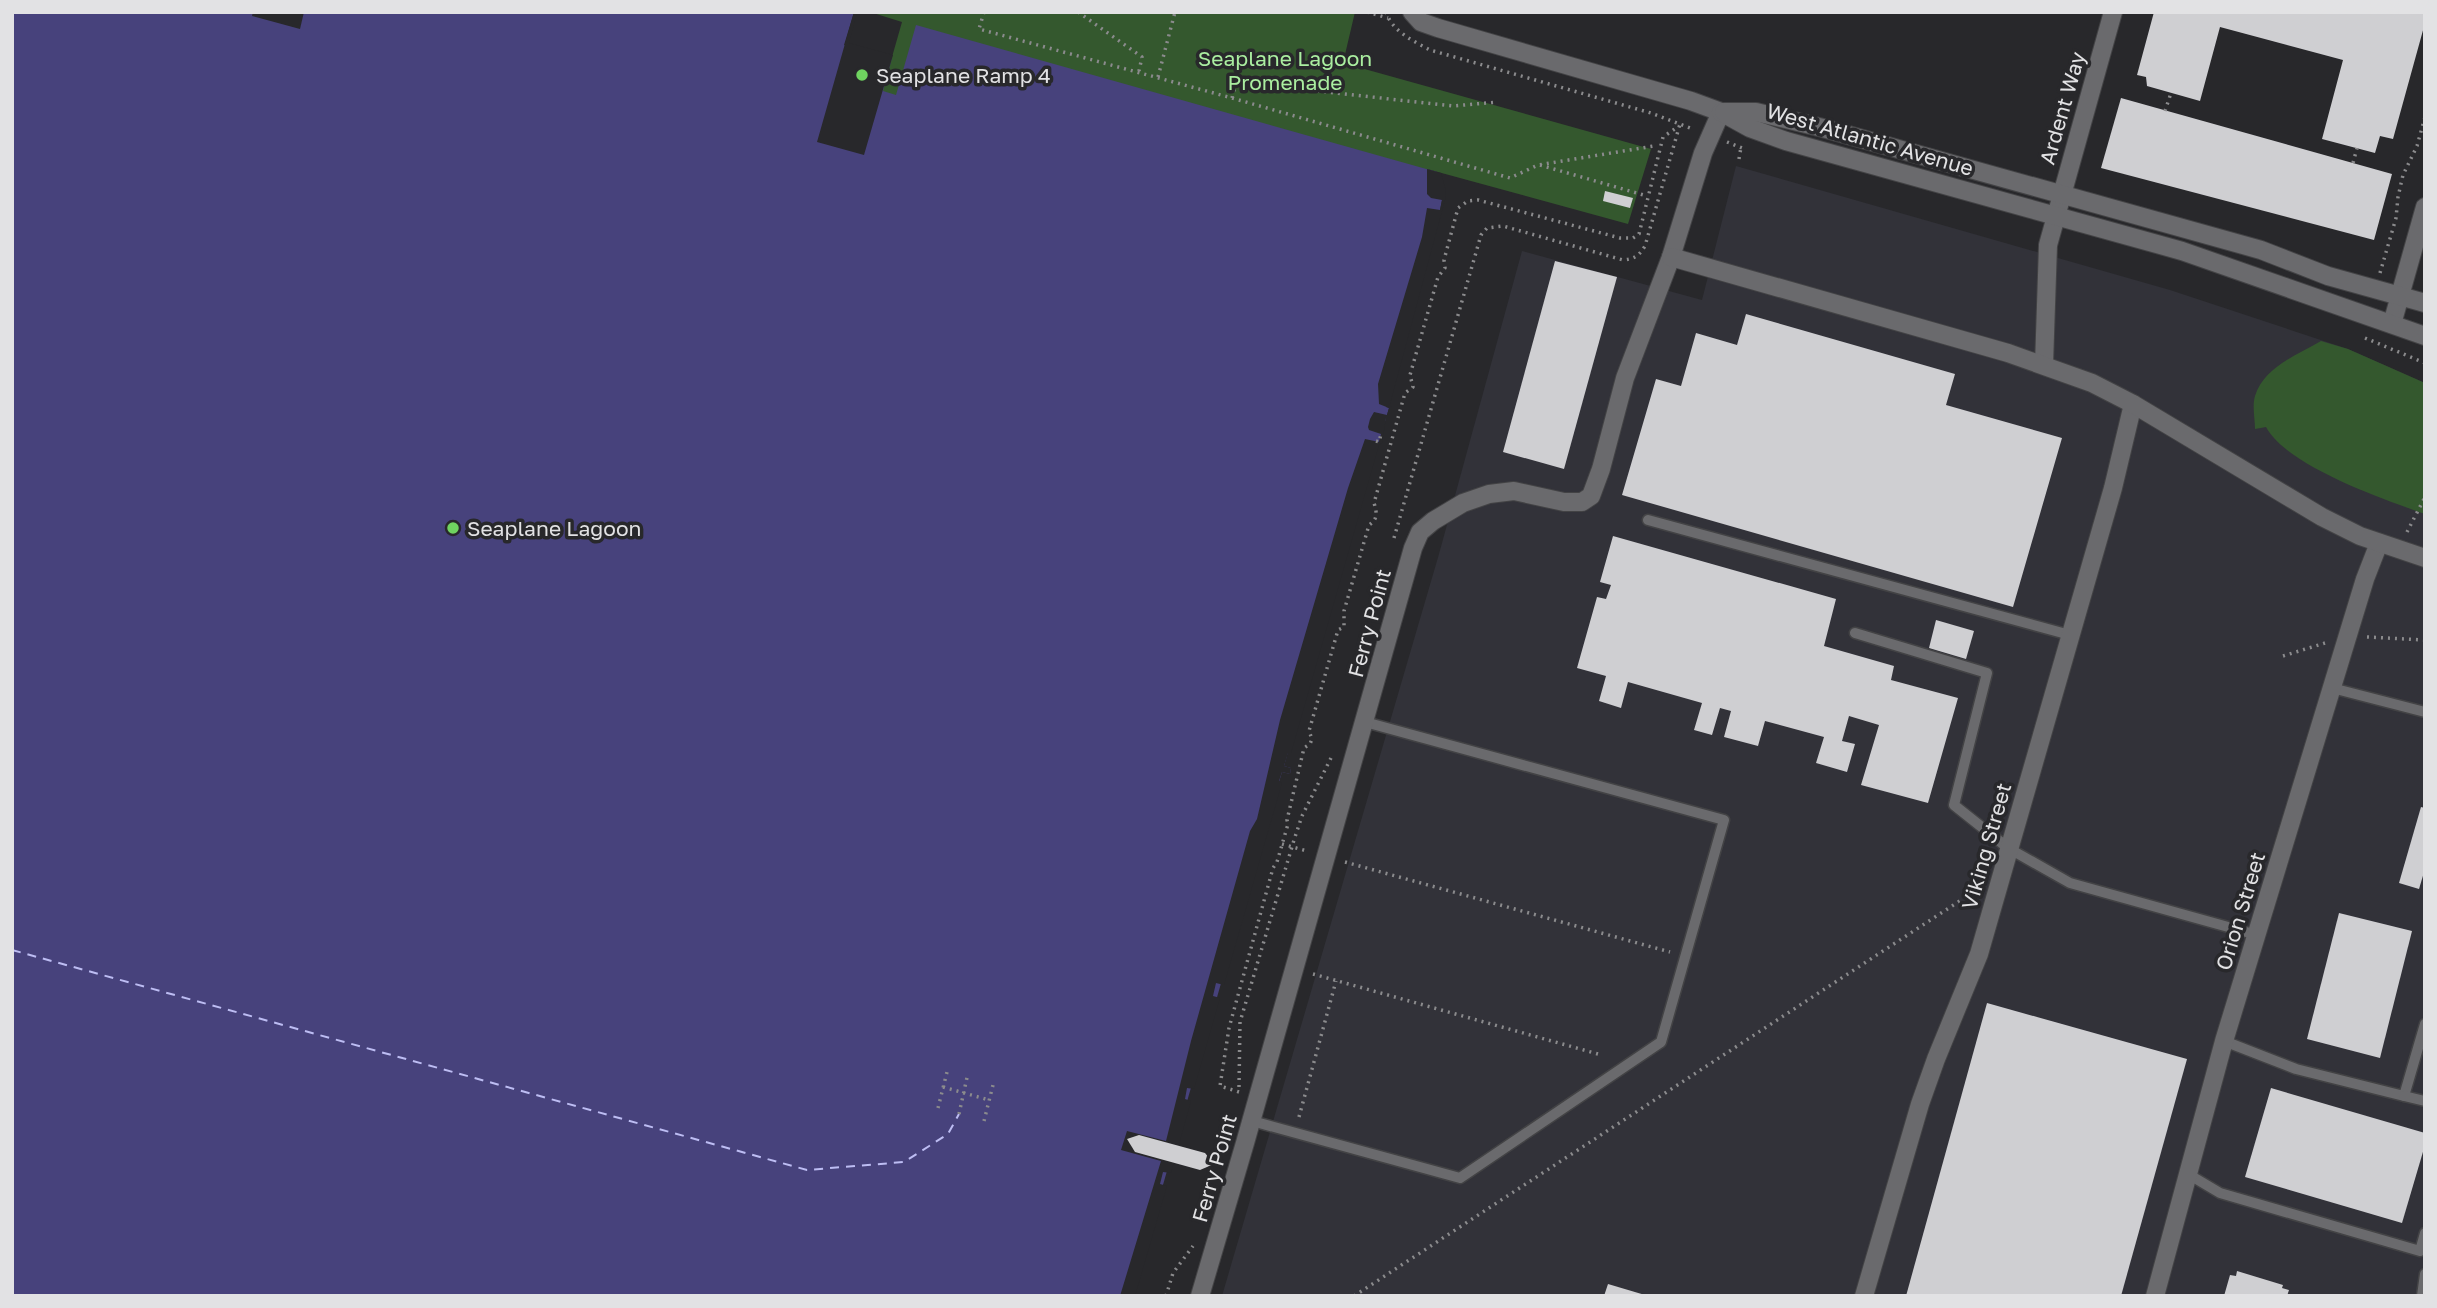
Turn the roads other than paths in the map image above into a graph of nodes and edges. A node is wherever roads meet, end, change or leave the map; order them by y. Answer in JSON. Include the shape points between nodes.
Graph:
{"nodes":[{"id":1,"x":1412,"y":12,"type":"edge"},
{"id":2,"x":2113,"y":12,"type":"edge"},
{"id":3,"x":1721,"y":111,"type":"junction"},
{"id":4,"x":2062,"y":194,"type":"junction"},
{"id":5,"x":2425,"y":207,"type":"edge"},
{"id":6,"x":2055,"y":217,"type":"junction"},
{"id":7,"x":1671,"y":257,"type":"junction"},
{"id":8,"x":2399,"y":298,"type":"junction"},
{"id":9,"x":2425,"y":303,"type":"edge"},
{"id":10,"x":2392,"y":324,"type":"junction"},
{"id":11,"x":2425,"y":336,"type":"edge"},
{"id":12,"x":2044,"y":365,"type":"junction"},
{"id":13,"x":2133,"y":404,"type":"junction"},
{"id":14,"x":1648,"y":520,"type":"dead end"},
{"id":15,"x":2379,"y":543,"type":"junction"},
{"id":16,"x":2425,"y":558,"type":"edge"},
{"id":17,"x":1855,"y":633,"type":"dead end"},
{"id":18,"x":2070,"y":635,"type":"junction"},
{"id":19,"x":2332,"y":688,"type":"junction"},
{"id":20,"x":2425,"y":712,"type":"edge"},
{"id":21,"x":1365,"y":722,"type":"junction"},
{"id":22,"x":2008,"y":848,"type":"junction"},
{"id":23,"x":2257,"y":935,"type":"junction"},
{"id":24,"x":2425,"y":1024,"type":"edge"},
{"id":25,"x":2224,"y":1041,"type":"junction"},
{"id":26,"x":2404,"y":1096,"type":"junction"},
{"id":27,"x":2425,"y":1101,"type":"edge"},
{"id":28,"x":1252,"y":1121,"type":"junction"},
{"id":29,"x":2188,"y":1174,"type":"junction"},
{"id":30,"x":2425,"y":1233,"type":"edge"},
{"id":31,"x":2420,"y":1251,"type":"junction"},
{"id":32,"x":2425,"y":1268,"type":"edge"},
{"id":33,"x":2425,"y":1274,"type":"edge"},
{"id":34,"x":1200,"y":1296,"type":"edge"},
{"id":35,"x":1864,"y":1296,"type":"edge"},
{"id":36,"x":2155,"y":1296,"type":"edge"},
{"id":37,"x":2422,"y":1296,"type":"edge"}],
"edges":[{"from":1,"to":3,"type":"street","via":[[1438,29]]},
{"from":2,"to":4,"type":"street","name":"Ardent Way"},
{"from":3,"to":4,"type":"street","name":"West Atlantic Avenue","via":[[1779,117]]},
{"from":3,"to":6,"type":"street","name":"West Atlantic Avenue","via":[[1786,141]]},
{"from":3,"to":7,"type":"street","name":"Ferry Point"},
{"from":4,"to":6,"type":"street","name":"Ardent Way"},
{"from":4,"to":8,"type":"street","name":"West Atlantic Avenue","via":[[2261,250]]},
{"from":5,"to":8,"type":"street"},
{"from":6,"to":10,"type":"street","name":"West Atlantic Avenue","via":[[2182,251]]},
{"from":6,"to":12,"type":"street","name":"Ardent Way","via":[[2047,255]]},
{"from":7,"to":12,"type":"street"},
{"from":7,"to":21,"type":"street","name":"Ferry Point","via":[[1625,378],[1591,496],[1582,502],[1564,502],[1514,491],[1489,495],[1463,503],[1420,533]]},
{"from":8,"to":9,"type":"street","name":"West Atlantic Avenue"},
{"from":8,"to":10,"type":"street"},
{"from":10,"to":11,"type":"street","name":"West Atlantic Avenue"},
{"from":12,"to":13,"type":"street"},
{"from":13,"to":15,"type":"street","via":[[2288,498]]},
{"from":13,"to":18,"type":"street","name":"Viking Street"},
{"from":14,"to":18,"type":"lane"},
{"from":15,"to":16,"type":"street"},
{"from":15,"to":19,"type":"street","name":"Orion Street"},
{"from":17,"to":22,"type":"lane","via":[[1987,673],[1954,805]]},
{"from":18,"to":22,"type":"street","name":"Viking Street"},
{"from":19,"to":20,"type":"lane"},
{"from":19,"to":23,"type":"street","name":"Orion Street"},
{"from":21,"to":28,"type":"street","name":"Ferry Point"},
{"from":21,"to":28,"type":"lane","via":[[1724,820],[1661,1042],[1460,1178]]},
{"from":22,"to":23,"type":"lane","via":[[2070,883]]},
{"from":22,"to":35,"type":"street","name":"Viking Street","via":[[1979,954],[1920,1104]]},
{"from":23,"to":25,"type":"street","name":"Orion Street"},
{"from":24,"to":26,"type":"lane"},
{"from":25,"to":26,"type":"lane","via":[[2295,1069]]},
{"from":25,"to":29,"type":"street","name":"Orion Street"},
{"from":26,"to":27,"type":"lane"},
{"from":28,"to":34,"type":"street","name":"Ferry Point"},
{"from":29,"to":31,"type":"lane","via":[[2220,1193]]},
{"from":29,"to":36,"type":"street","name":"Orion Street"},
{"from":30,"to":31,"type":"lane"},
{"from":31,"to":32,"type":"lane"},
{"from":33,"to":37,"type":"lane"}]}
